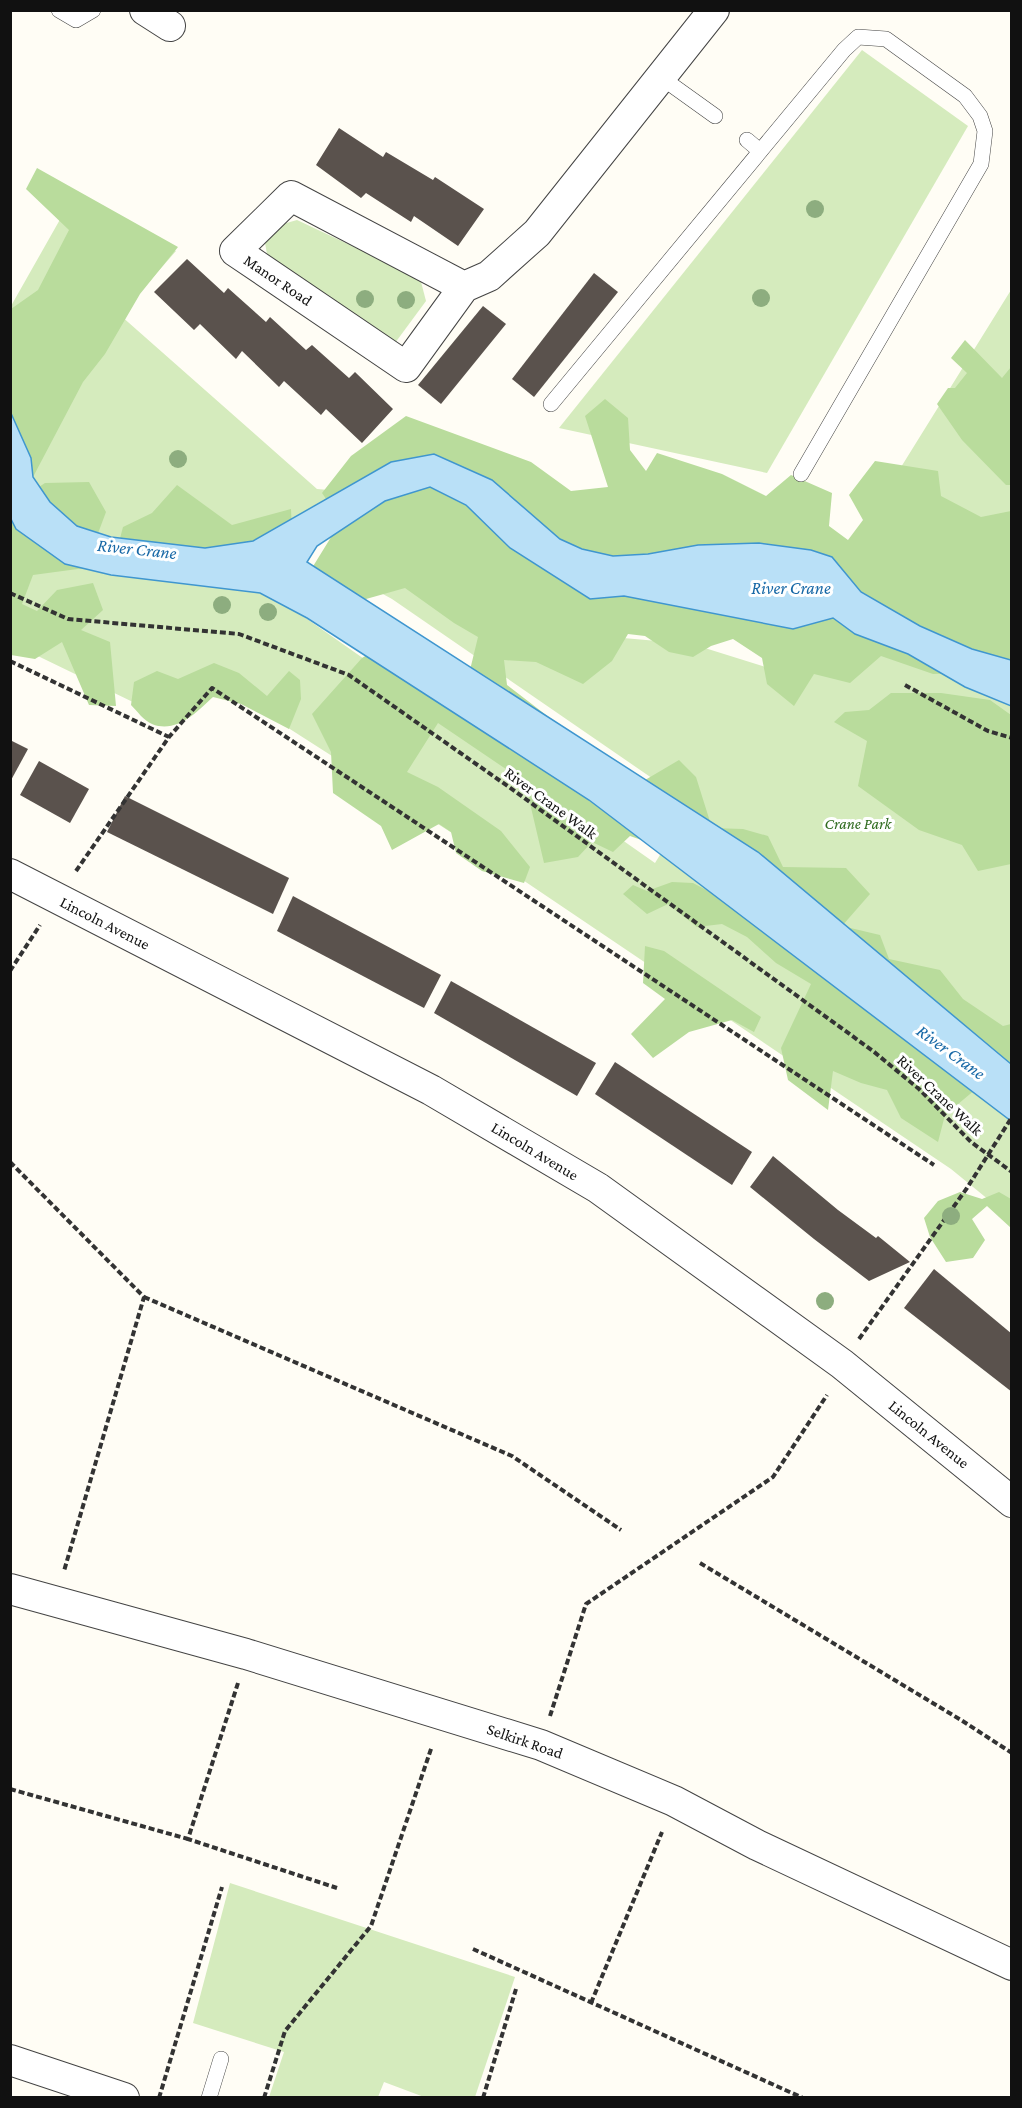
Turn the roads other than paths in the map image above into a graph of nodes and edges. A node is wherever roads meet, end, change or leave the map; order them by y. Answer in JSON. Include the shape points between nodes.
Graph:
{"nodes":[{"id":1,"x":59,"y":10,"type":"edge"},
{"id":2,"x":93,"y":10,"type":"edge"},
{"id":3,"x":145,"y":10,"type":"edge"},
{"id":4,"x":714,"y":10,"type":"edge"},
{"id":5,"x":170,"y":26,"type":"dead end"},
{"id":6,"x":662,"y":78,"type":"junction"},
{"id":7,"x":715,"y":116,"type":"dead end"},
{"id":8,"x":747,"y":140,"type":"dead end"},
{"id":9,"x":760,"y":151,"type":"junction"},
{"id":10,"x":464,"y":287,"type":"junction"},
{"id":11,"x":551,"y":404,"type":"dead end"},
{"id":12,"x":801,"y":474,"type":"dead end"},
{"id":13,"x":10,"y":874,"type":"edge"},
{"id":14,"x":1011,"y":1502,"type":"edge"},
{"id":15,"x":10,"y":1589,"type":"edge"},
{"id":16,"x":1011,"y":1965,"type":"edge"},
{"id":17,"x":221,"y":2059,"type":"dead end"},
{"id":18,"x":10,"y":2060,"type":"edge"},
{"id":19,"x":124,"y":2097,"type":"edge"},
{"id":20,"x":209,"y":2097,"type":"edge"}],
"edges":[{"from":1,"to":2,"type":"lane","via":[[76,20]]},
{"from":3,"to":5,"type":"street"},
{"from":4,"to":6,"type":"street","name":"Manor Road"},
{"from":6,"to":7,"type":"lane"},
{"from":6,"to":10,"type":"street","name":"Manor Road","via":[[537,233],[489,276]]},
{"from":8,"to":9,"type":"lane"},
{"from":9,"to":11,"type":"lane"},
{"from":9,"to":12,"type":"lane","via":[[858,37],[886,39],[956,89],[980,116],[985,131],[981,164]]},
{"from":10,"to":10,"type":"street","name":"Manor Road","via":[[291,196],[235,251],[406,367]]},
{"from":13,"to":14,"type":"street","name":"Lincoln Avenue","via":[[431,1089],[588,1182],[842,1364]]},
{"from":15,"to":16,"type":"street","name":"Selkirk Road","via":[[246,1654],[541,1745],[674,1801],[757,1845]]},
{"from":17,"to":20,"type":"lane"},
{"from":18,"to":19,"type":"street"}]}
